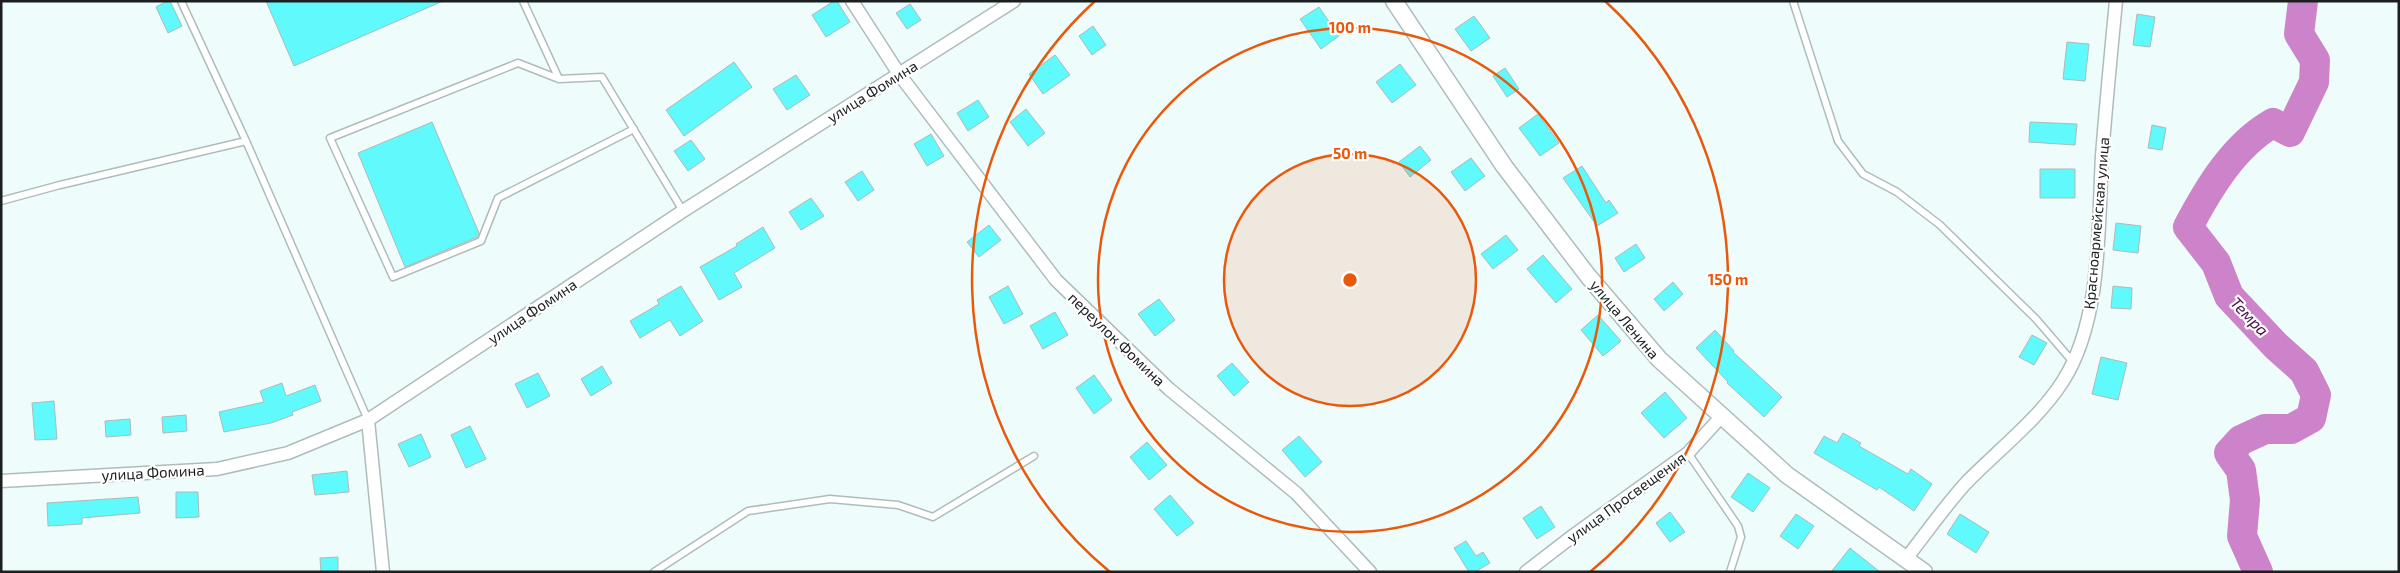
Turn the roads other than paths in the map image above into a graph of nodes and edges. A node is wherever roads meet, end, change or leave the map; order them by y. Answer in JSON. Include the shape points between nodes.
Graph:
{"nodes":[{"id":1,"x":181,"y":1,"type":"edge"},
{"id":2,"x":523,"y":1,"type":"edge"},
{"id":3,"x":852,"y":1,"type":"edge"},
{"id":4,"x":1014,"y":1,"type":"edge"},
{"id":5,"x":1394,"y":1,"type":"edge"},
{"id":6,"x":1793,"y":1,"type":"edge"},
{"id":7,"x":2116,"y":1,"type":"edge"},
{"id":8,"x":899,"y":74,"type":"junction"},
{"id":9,"x":559,"y":79,"type":"junction"},
{"id":10,"x":634,"y":129,"type":"junction"},
{"id":11,"x":246,"y":141,"type":"junction"},
{"id":12,"x":1,"y":202,"type":"edge"},
{"id":13,"x":684,"y":211,"type":"junction"},
{"id":14,"x":2073,"y":362,"type":"junction"},
{"id":15,"x":1721,"y":417,"type":"junction"},
{"id":16,"x":368,"y":420,"type":"junction"},
{"id":17,"x":1688,"y":453,"type":"junction"},
{"id":18,"x":1034,"y":456,"type":"dead end"},
{"id":19,"x":1,"y":481,"type":"edge"},
{"id":20,"x":1905,"y":560,"type":"junction"},
{"id":21,"x":383,"y":572,"type":"edge"},
{"id":22,"x":654,"y":572,"type":"edge"},
{"id":23,"x":1370,"y":572,"type":"edge"},
{"id":24,"x":1526,"y":572,"type":"edge"},
{"id":25,"x":1730,"y":572,"type":"edge"},
{"id":26,"x":1924,"y":572,"type":"edge"}],
"edges":[{"from":1,"to":11,"type":"lane"},
{"from":2,"to":9,"type":"lane"},
{"from":3,"to":8,"type":"street","name":"переулок Фомина"},
{"from":4,"to":8,"type":"street","name":"улица Фомина"},
{"from":5,"to":15,"type":"street","name":"улица Ленина","via":[[1504,166],[1588,276],[1659,359]]},
{"from":6,"to":14,"type":"lane","via":[[1838,141],[1863,174],[1897,192],[1940,225],[2036,319]]},
{"from":7,"to":14,"type":"street","name":"Красноармейская улица","via":[[2107,84],[2096,257],[2088,317]]},
{"from":8,"to":13,"type":"street","name":"улица Фомина"},
{"from":8,"to":23,"type":"street","name":"переулок Фомина","via":[[1056,280],[1169,390],[1296,493]]},
{"from":9,"to":10,"type":"lane","via":[[602,77]]},
{"from":9,"to":10,"type":"lane","via":[[518,63],[330,138],[393,277],[481,241],[498,198]]},
{"from":10,"to":13,"type":"lane"},
{"from":11,"to":12,"type":"lane"},
{"from":11,"to":16,"type":"lane"},
{"from":13,"to":16,"type":"street","name":"улица Фомина"},
{"from":14,"to":20,"type":"street","name":"Красноармейская улица","via":[[2038,412],[1965,484]]},
{"from":15,"to":17,"type":"street","name":"улица Просвещения"},
{"from":15,"to":20,"type":"street","name":"улица Ленина","via":[[1787,476]]},
{"from":16,"to":19,"type":"street","name":"улица Фомина","via":[[288,453],[217,469]]},
{"from":16,"to":21,"type":"street"},
{"from":17,"to":24,"type":"street","name":"улица Просвещения"},
{"from":17,"to":25,"type":"lane","via":[[1738,526],[1741,537]]},
{"from":18,"to":22,"type":"lane","via":[[933,517],[898,504],[830,499],[748,511]]},
{"from":20,"to":26,"type":"street","name":"улица Ленина"}]}
